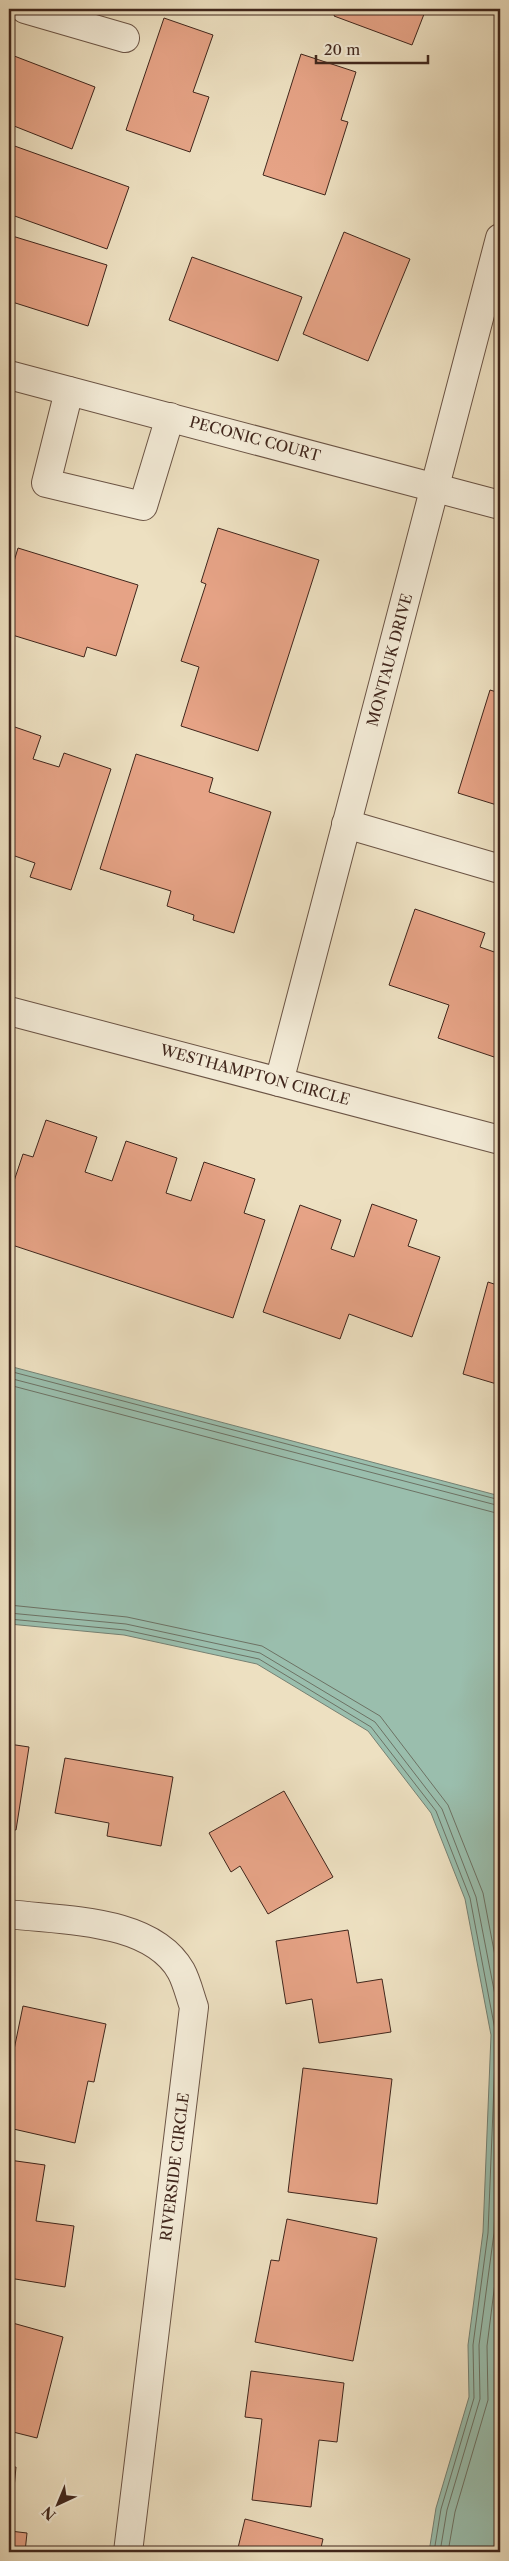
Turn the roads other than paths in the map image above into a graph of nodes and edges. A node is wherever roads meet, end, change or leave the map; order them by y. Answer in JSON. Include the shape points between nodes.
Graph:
{"nodes":[{"id":1,"x":25,"y":9,"type":"edge"},
{"id":2,"x":125,"y":38,"type":"dead end"},
{"id":3,"x":500,"y":238,"type":"edge"},
{"id":4,"x":9,"y":374,"type":"edge"},
{"id":5,"x":69,"y":391,"type":"junction"},
{"id":6,"x":170,"y":417,"type":"junction"},
{"id":7,"x":435,"y":487,"type":"junction"},
{"id":8,"x":500,"y":505,"type":"edge"},
{"id":9,"x":346,"y":824,"type":"junction"},
{"id":10,"x":500,"y":869,"type":"edge"},
{"id":11,"x":9,"y":1011,"type":"edge"},
{"id":12,"x":278,"y":1082,"type":"junction"},
{"id":13,"x":500,"y":1140,"type":"edge"},
{"id":14,"x":9,"y":1914,"type":"edge"},
{"id":15,"x":128,"y":2552,"type":"edge"}],
"edges":[{"from":1,"to":2,"type":"street"},
{"from":3,"to":7,"type":"street","name":"MONTAUK DRIVE"},
{"from":4,"to":5,"type":"street","name":"PECONIC COURT"},
{"from":5,"to":6,"type":"street","name":"PECONIC COURT"},
{"from":5,"to":6,"type":"street","via":[[46,483],[143,506]]},
{"from":6,"to":7,"type":"street","name":"PECONIC COURT"},
{"from":7,"to":8,"type":"street","name":"PECONIC COURT"},
{"from":7,"to":9,"type":"street","name":"MONTAUK DRIVE"},
{"from":9,"to":10,"type":"street"},
{"from":9,"to":12,"type":"street","name":"MONTAUK DRIVE"},
{"from":11,"to":12,"type":"street","name":"WESTHAMPTON CIRCLE"},
{"from":12,"to":13,"type":"street","name":"WESTHAMPTON CIRCLE"},
{"from":14,"to":15,"type":"street","name":"RIVERSIDE CIRCLE","via":[[112,1927],[137,1934],[161,1949],[180,1971],[194,2007]]}]}
